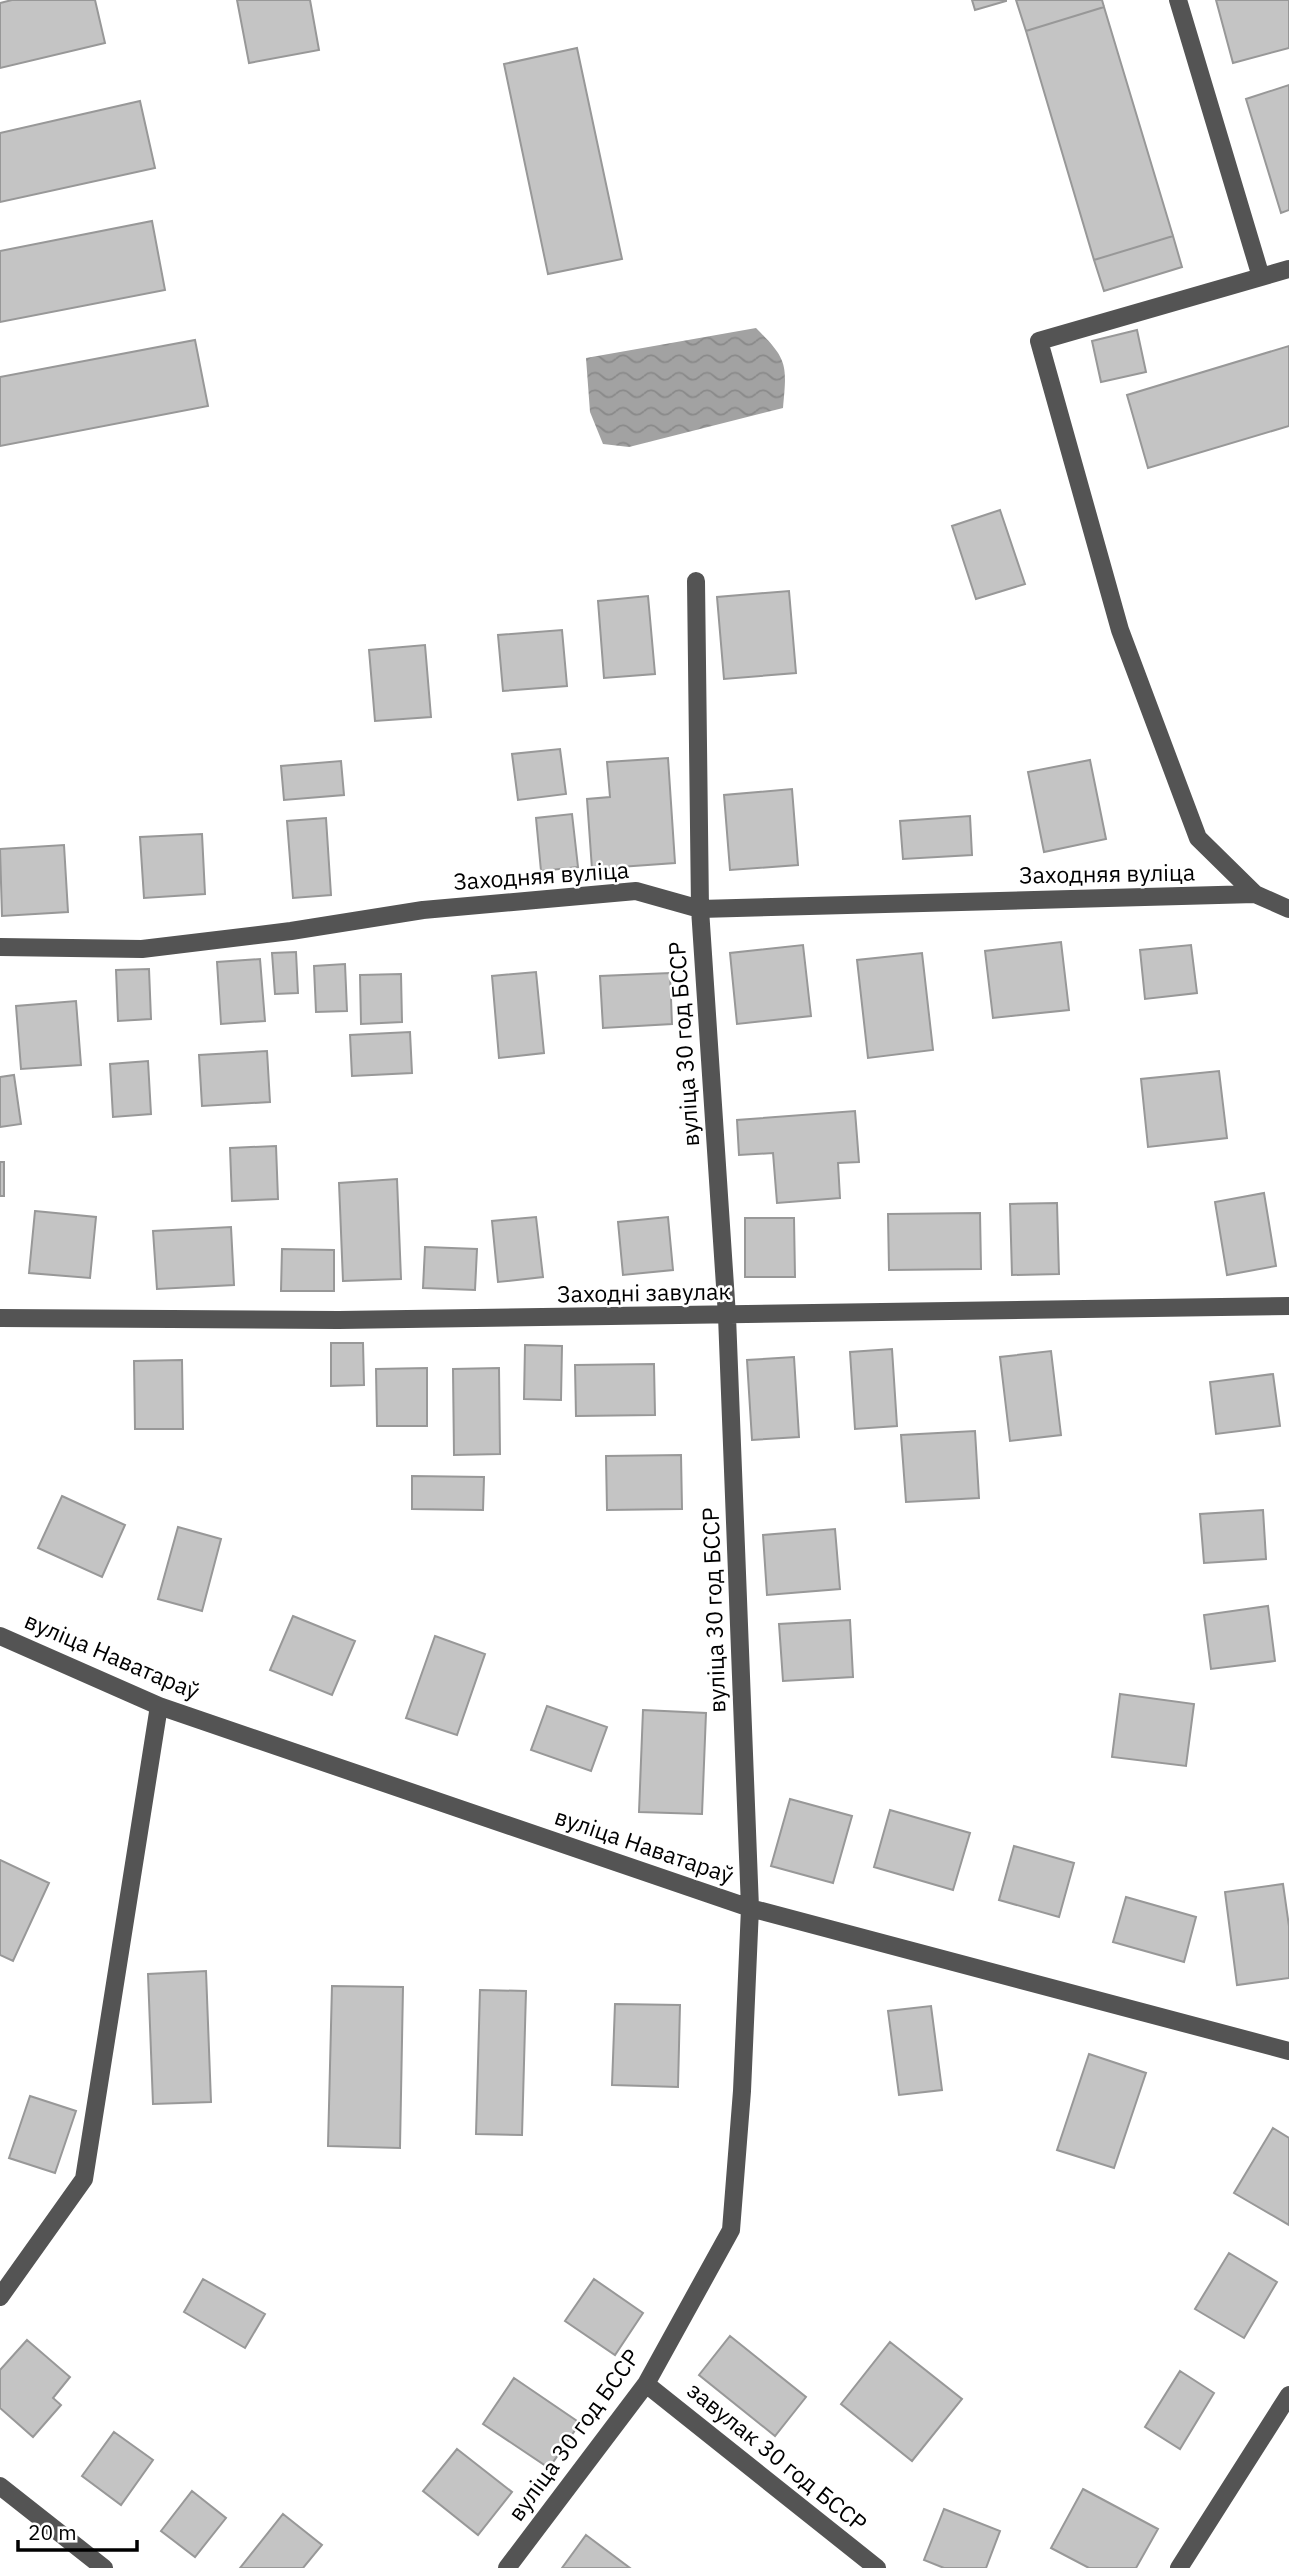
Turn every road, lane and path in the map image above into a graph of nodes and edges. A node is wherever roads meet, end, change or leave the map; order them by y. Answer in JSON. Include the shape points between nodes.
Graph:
{"nodes":[{"id":1,"x":1178,"y":0,"type":"edge"},
{"id":2,"x":1289,"y":269,"type":"edge"},
{"id":3,"x":1261,"y":277,"type":"junction"},
{"id":4,"x":696,"y":581,"type":"dead end"},
{"id":5,"x":1255,"y":894,"type":"junction"},
{"id":6,"x":700,"y":909,"type":"junction"},
{"id":7,"x":1289,"y":909,"type":"edge"},
{"id":8,"x":0,"y":947,"type":"edge"},
{"id":9,"x":1289,"y":1306,"type":"edge"},
{"id":10,"x":727,"y":1316,"type":"junction"},
{"id":11,"x":0,"y":1318,"type":"edge"},
{"id":12,"x":0,"y":1636,"type":"edge"},
{"id":13,"x":159,"y":1706,"type":"junction"},
{"id":14,"x":750,"y":1909,"type":"junction"},
{"id":15,"x":1289,"y":2051,"type":"edge"},
{"id":16,"x":0,"y":2297,"type":"edge"},
{"id":17,"x":646,"y":2384,"type":"junction"},
{"id":18,"x":1289,"y":2395,"type":"edge"},
{"id":19,"x":0,"y":2486,"type":"edge"},
{"id":20,"x":103,"y":2568,"type":"edge"},
{"id":21,"x":507,"y":2568,"type":"edge"},
{"id":22,"x":877,"y":2568,"type":"edge"},
{"id":23,"x":1179,"y":2568,"type":"edge"}],
"edges":[{"from":1,"to":3,"type":"street"},
{"from":2,"to":3,"type":"street"},
{"from":3,"to":5,"type":"street","via":[[1038,341],[1120,630],[1198,838]]},
{"from":4,"to":6,"type":"street","name":"вуліца 30 год БССР"},
{"from":5,"to":6,"type":"street","name":"Заходняя вуліца"},
{"from":5,"to":7,"type":"street"},
{"from":6,"to":8,"type":"street","name":"Заходняя вуліца","via":[[636,891],[423,910],[142,949]]},
{"from":6,"to":10,"type":"street","name":"вуліца 30 год БССР"},
{"from":9,"to":10,"type":"street","name":"Заходні завулак"},
{"from":10,"to":11,"type":"street","name":"Заходні завулак"},
{"from":10,"to":14,"type":"street","name":"вуліца 30 год БССР"},
{"from":12,"to":13,"type":"street","name":"вуліца Наватараў"},
{"from":13,"to":14,"type":"street","name":"вуліца Наватараў"},
{"from":13,"to":16,"type":"street","via":[[84,2179]]},
{"from":14,"to":15,"type":"street","name":"вуліца Наватараў"},
{"from":14,"to":17,"type":"street","name":"вуліца 30 год БССР","via":[[731,2230]]},
{"from":17,"to":21,"type":"street","name":"вуліца 30 год БССР"},
{"from":17,"to":22,"type":"street","name":"завулак 30 год БССР"},
{"from":18,"to":23,"type":"street"},
{"from":19,"to":20,"type":"street"}]}
